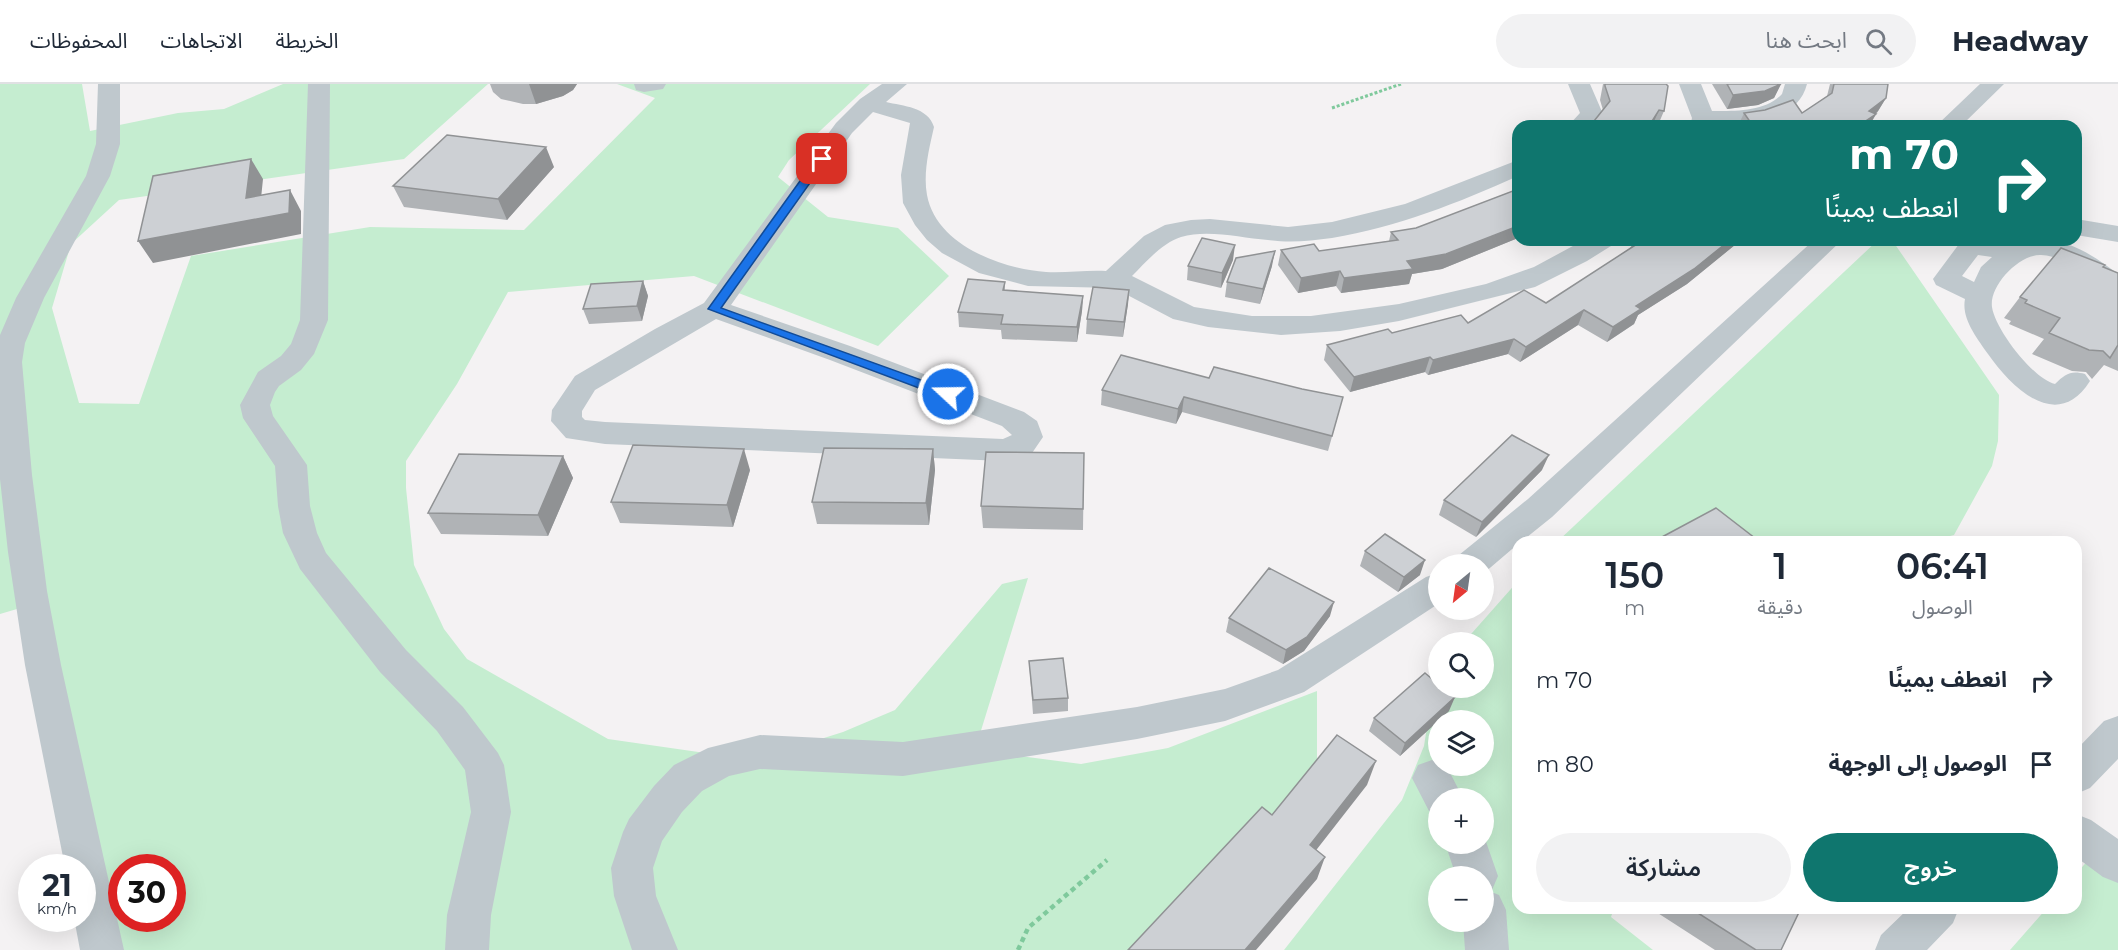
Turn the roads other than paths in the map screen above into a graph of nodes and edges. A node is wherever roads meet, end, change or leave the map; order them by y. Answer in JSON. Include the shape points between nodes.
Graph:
{"nodes":[{"id":1,"x":110,"y":84,"type":"edge"},
{"id":2,"x":319,"y":84,"type":"edge"},
{"id":3,"x":896,"y":84,"type":"edge"},
{"id":4,"x":1580,"y":84,"type":"edge"},
{"id":5,"x":1690,"y":84,"type":"edge"},
{"id":6,"x":1796,"y":84,"type":"edge"},
{"id":7,"x":1993,"y":84,"type":"edge"},
{"id":8,"x":868,"y":104,"type":"junction"},
{"id":9,"x":1586,"y":120,"type":"edge"},
{"id":10,"x":1701,"y":120,"type":"edge"},
{"id":11,"x":1716,"y":120,"type":"edge"},
{"id":12,"x":1954,"y":120,"type":"edge"},
{"id":13,"x":1512,"y":170,"type":"edge"},
{"id":14,"x":2082,"y":227,"type":"edge"},
{"id":15,"x":2118,"y":234,"type":"edge"},
{"id":16,"x":1592,"y":246,"type":"edge"},
{"id":17,"x":1823,"y":246,"type":"edge"},
{"id":18,"x":2029,"y":247,"type":"edge"},
{"id":19,"x":1112,"y":280,"type":"junction"},
{"id":20,"x":2118,"y":287,"type":"edge"},
{"id":21,"x":1980,"y":297,"type":"junction"},
{"id":22,"x":714,"y":309,"type":"junction"},
{"id":23,"x":2075,"y":381,"type":"dead end"},
{"id":24,"x":4,"y":395,"type":"edge"},
{"id":25,"x":1483,"y":554,"type":"edge"},
{"id":26,"x":1428,"y":593,"type":"edge"},
{"id":27,"x":2118,"y":733,"type":"edge"},
{"id":28,"x":2082,"y":770,"type":"edge"},
{"id":29,"x":2082,"y":836,"type":"edge"},
{"id":30,"x":2118,"y":863,"type":"edge"},
{"id":31,"x":1932,"y":914,"type":"edge"},
{"id":32,"x":1486,"y":932,"type":"edge"},
{"id":33,"x":102,"y":950,"type":"edge"},
{"id":34,"x":467,"y":950,"type":"edge"},
{"id":35,"x":656,"y":950,"type":"edge"},
{"id":36,"x":1487,"y":950,"type":"edge"},
{"id":37,"x":1897,"y":950,"type":"edge"}],
"edges":[{"from":1,"to":24,"type":"street","via":[[108,144],[98,176],[30,298],[10,343]]},
{"from":2,"to":34,"type":"street","via":[[314,320],[304,347],[291,363],[268,379],[255,405],[258,418],[291,465],[294,506],[312,560],[393,661],[450,719],[484,765],[491,812],[470,915]]},
{"from":3,"to":8,"type":"street"},
{"from":4,"to":9,"type":"street","via":[[1592,114]]},
{"from":5,"to":10,"type":"street"},
{"from":6,"to":11,"type":"street","via":[[1796,93],[1786,105]]},
{"from":7,"to":12,"type":"street"},
{"from":8,"to":19,"type":"street","via":[[920,120],[913,182],[916,204],[942,242],[968,259],[1004,272],[1043,280]]},
{"from":8,"to":22,"type":"street","via":[[844,128]]},
{"from":13,"to":19,"type":"street","via":[[1394,217],[1303,235],[1191,227],[1161,235]]},
{"from":14,"to":15,"type":"street"},
{"from":16,"to":19,"type":"street","via":[[1542,274],[1494,290],[1428,307],[1320,324],[1225,322],[1184,313],[1127,283]]},
{"from":17,"to":25,"type":"street","via":[[1540,508]]},
{"from":18,"to":20,"type":"street","via":[[2065,250]]},
{"from":18,"to":21,"type":"street","via":[[2004,259],[1990,273],[1989,284]]},
{"from":18,"to":21,"type":"street","via":[[1971,246],[1946,279]]},
{"from":21,"to":23,"type":"street","via":[[1978,308],[1988,333],[2023,378],[2044,393],[2062,394]]},
{"from":22,"to":22,"type":"street","via":[[585,383],[567,410],[568,425],[577,430],[606,433],[1003,450],[1019,448],[1028,437],[1026,429],[1012,419]]},
{"from":24,"to":33,"type":"street","via":[[43,663]]},
{"from":26,"to":35,"type":"street","via":[[1291,681],[1225,705],[1137,723],[903,759],[760,752],[722,760],[688,778],[644,832],[632,868],[635,897]]},
{"from":27,"to":28,"type":"street"},
{"from":29,"to":30,"type":"street"},
{"from":31,"to":37,"type":"street"},
{"from":32,"to":36,"type":"street"}]}
